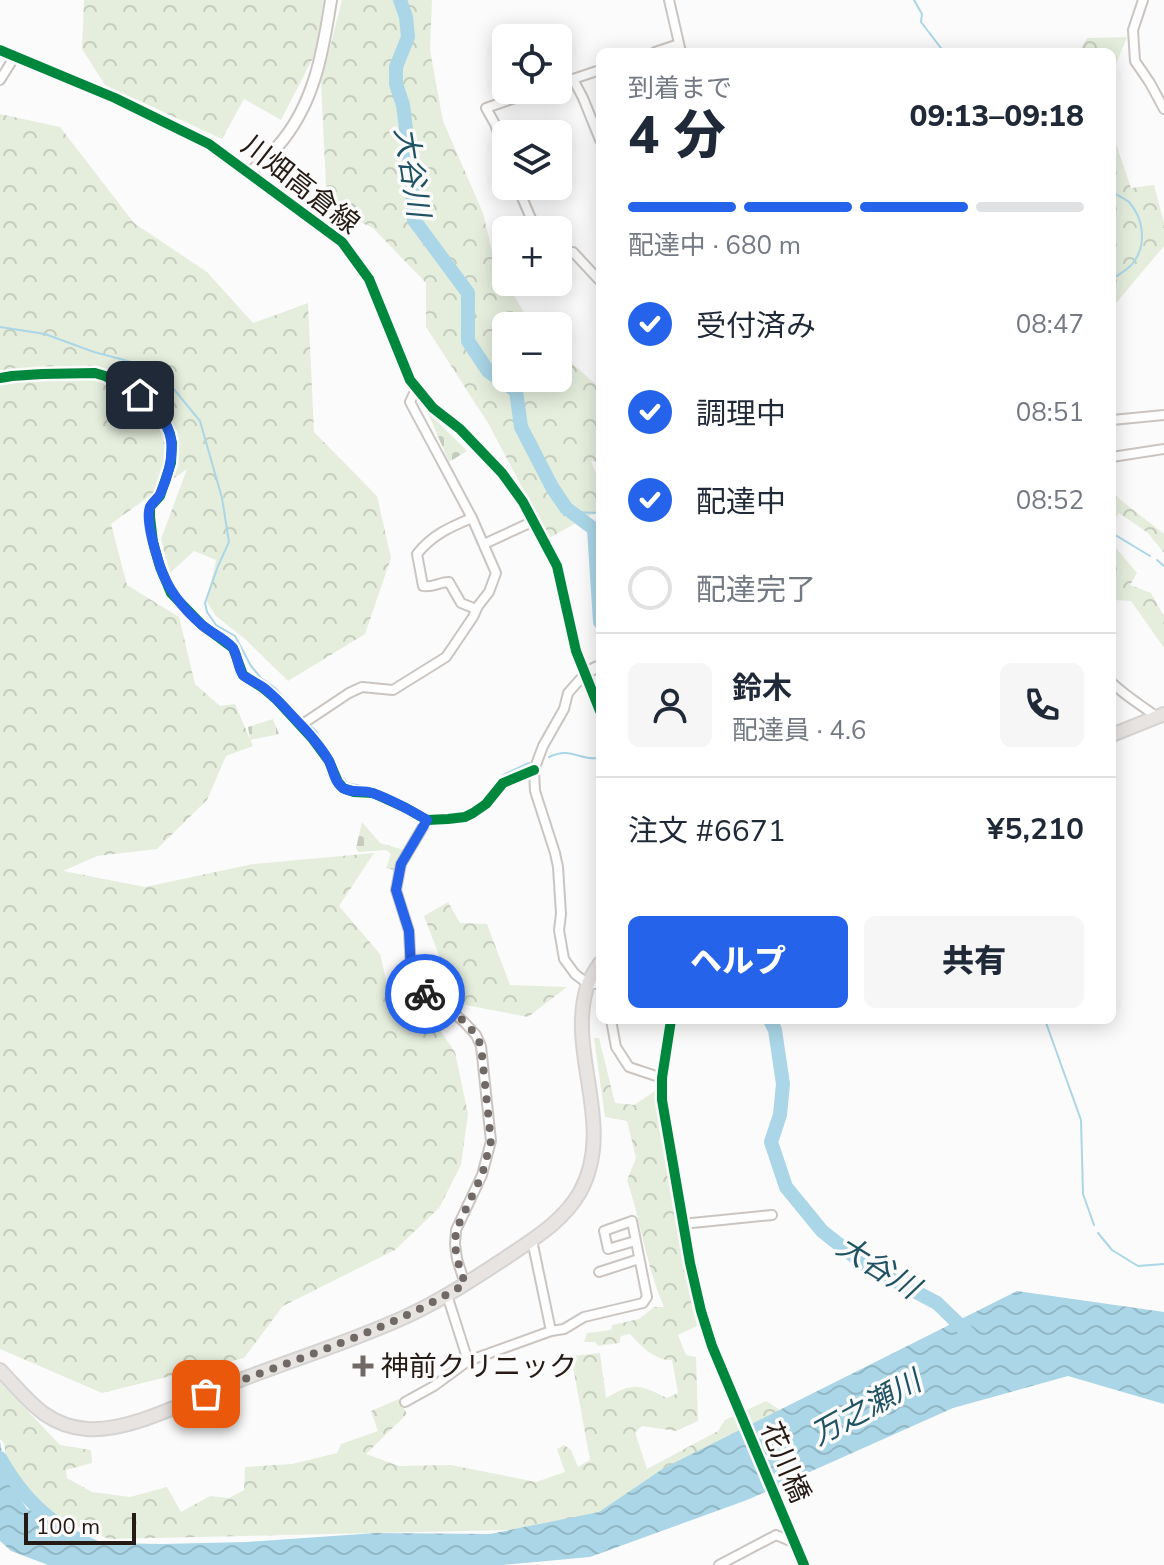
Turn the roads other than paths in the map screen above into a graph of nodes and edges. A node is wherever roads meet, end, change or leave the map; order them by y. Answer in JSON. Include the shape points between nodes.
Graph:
{"nodes":[{"id":1,"x":331,"y":0,"type":"edge"},
{"id":2,"x":669,"y":0,"type":"edge"},
{"id":3,"x":1143,"y":0,"type":"edge"},
{"id":4,"x":680,"y":48,"type":"edge"},
{"id":5,"x":0,"y":50,"type":"edge"},
{"id":6,"x":15,"y":56,"type":"junction"},
{"id":7,"x":596,"y":71,"type":"edge"},
{"id":8,"x":573,"y":79,"type":"joint"},
{"id":9,"x":0,"y":80,"type":"edge"},
{"id":10,"x":498,"y":104,"type":"edge"},
{"id":11,"x":1164,"y":109,"type":"edge"},
{"id":12,"x":493,"y":120,"type":"edge"},
{"id":13,"x":596,"y":130,"type":"edge"},
{"id":14,"x":276,"y":148,"type":"junction"},
{"id":15,"x":250,"y":173,"type":"junction"},
{"id":16,"x":297,"y":208,"type":"junction"},
{"id":17,"x":572,"y":252,"type":"edge"},
{"id":18,"x":596,"y":277,"type":"edge"},
{"id":19,"x":0,"y":378,"type":"edge"},
{"id":20,"x":416,"y":389,"type":"junction"},
{"id":21,"x":1164,"y":415,"type":"edge"},
{"id":22,"x":1116,"y":420,"type":"edge"},
{"id":23,"x":1164,"y":449,"type":"edge"},
{"id":24,"x":1116,"y":456,"type":"edge"},
{"id":25,"x":472,"y":518,"type":"junction"},
{"id":26,"x":534,"y":521,"type":"junction"},
{"id":27,"x":484,"y":544,"type":"junction"},
{"id":28,"x":476,"y":609,"type":"junction"},
{"id":29,"x":592,"y":670,"type":"edge"},
{"id":30,"x":1116,"y":687,"type":"edge"},
{"id":31,"x":596,"y":690,"type":"edge"},
{"id":32,"x":1160,"y":716,"type":"edge"},
{"id":33,"x":304,"y":723,"type":"junction"},
{"id":34,"x":1116,"y":733,"type":"edge"},
{"id":35,"x":534,"y":770,"type":"junction"},
{"id":36,"x":427,"y":820,"type":"junction"},
{"id":37,"x":594,"y":984,"type":"edge"},
{"id":38,"x":612,"y":1024,"type":"edge"},
{"id":39,"x":670,"y":1024,"type":"edge"},
{"id":40,"x":662,"y":1078,"type":"junction"},
{"id":41,"x":772,"y":1215,"type":"dead end"},
{"id":42,"x":682,"y":1224,"type":"junction"},
{"id":43,"x":532,"y":1240,"type":"junction"},
{"id":44,"x":635,"y":1241,"type":"dead end"},
{"id":45,"x":639,"y":1259,"type":"junction"},
{"id":46,"x":599,"y":1272,"type":"dead end"},
{"id":47,"x":465,"y":1284,"type":"junction"},
{"id":48,"x":447,"y":1295,"type":"junction"},
{"id":49,"x":551,"y":1331,"type":"junction"},
{"id":50,"x":468,"y":1361,"type":"junction"},
{"id":51,"x":0,"y":1370,"type":"edge"},
{"id":52,"x":405,"y":1402,"type":"dead end"},
{"id":53,"x":793,"y":1538,"type":"junction"},
{"id":54,"x":719,"y":1565,"type":"edge"},
{"id":55,"x":804,"y":1565,"type":"edge"}],
"edges":[{"from":1,"to":14,"type":"street","via":[[310,91]]},
{"from":2,"to":4,"type":"street"},
{"from":3,"to":11,"type":"street","via":[[1133,30],[1135,61]]},
{"from":5,"to":6,"type":"street","name":"川畑高倉線"},
{"from":6,"to":9,"type":"street"},
{"from":6,"to":15,"type":"street","name":"川畑高倉線","via":[[209,144]]},
{"from":7,"to":8,"type":"street"},
{"from":8,"to":13,"type":"street"},
{"from":10,"to":12,"type":"street","via":[[486,108]]},
{"from":14,"to":15,"type":"street"},
{"from":14,"to":16,"type":"street"},
{"from":15,"to":16,"type":"street","name":"川畑高倉線"},
{"from":16,"to":20,"type":"street","name":"川畑高倉線","via":[[342,242],[369,279]]},
{"from":17,"to":18,"type":"street"},
{"from":19,"to":33,"type":"street","via":[[95,373],[152,403],[172,443],[160,496],[150,507],[157,555],[171,593],[233,648],[243,675]]},
{"from":20,"to":25,"type":"street","via":[[410,402]]},
{"from":20,"to":26,"type":"street","name":"川畑高倉線","via":[[502,473]]},
{"from":21,"to":22,"type":"street"},
{"from":23,"to":24,"type":"street"},
{"from":25,"to":27,"type":"street"},
{"from":25,"to":28,"type":"street","via":[[441,532],[417,554],[423,586],[449,582],[461,603]]},
{"from":26,"to":27,"type":"street"},
{"from":26,"to":29,"type":"street","name":"川畑高倉線","via":[[557,566],[573,641]]},
{"from":27,"to":28,"type":"street","via":[[496,573]]},
{"from":28,"to":33,"type":"street","via":[[446,657],[393,690],[362,687],[349,693]]},
{"from":29,"to":31,"type":"street","name":"川畑高倉線"},
{"from":29,"to":35,"type":"street","via":[[568,693]]},
{"from":30,"to":32,"type":"street"},
{"from":32,"to":34,"type":"main road"},
{"from":33,"to":36,"type":"street","via":[[343,788],[373,793]]},
{"from":35,"to":36,"type":"street","via":[[503,783],[486,804],[465,817]]},
{"from":35,"to":37,"type":"street","via":[[535,791],[558,867],[564,959],[575,974]]},
{"from":36,"to":47,"type":"street","via":[[401,864],[396,890],[409,931],[411,971],[420,991],[476,1035],[491,1130],[482,1175],[456,1230]]},
{"from":37,"to":43,"type":"main road","via":[[582,1027],[593,1116],[591,1163],[575,1200]]},
{"from":38,"to":40,"type":"street","via":[[616,1047],[629,1067]]},
{"from":39,"to":40,"type":"street","name":"花川橋"},
{"from":40,"to":42,"type":"street","name":"花川橋"},
{"from":41,"to":42,"type":"street"},
{"from":42,"to":53,"type":"street","name":"花川橋","via":[[706,1329]]},
{"from":43,"to":47,"type":"main road"},
{"from":43,"to":49,"type":"street"},
{"from":44,"to":45,"type":"street"},
{"from":45,"to":46,"type":"street"},
{"from":45,"to":49,"type":"street","via":[[647,1297],[643,1303]]},
{"from":47,"to":48,"type":"main road"},
{"from":48,"to":50,"type":"street"},
{"from":48,"to":51,"type":"main road","via":[[368,1333],[151,1416],[103,1429],[51,1419]]},
{"from":49,"to":50,"type":"street"},
{"from":50,"to":52,"type":"street"},
{"from":53,"to":54,"type":"street","via":[[776,1535]]},
{"from":53,"to":55,"type":"street","name":"花川橋"}]}
